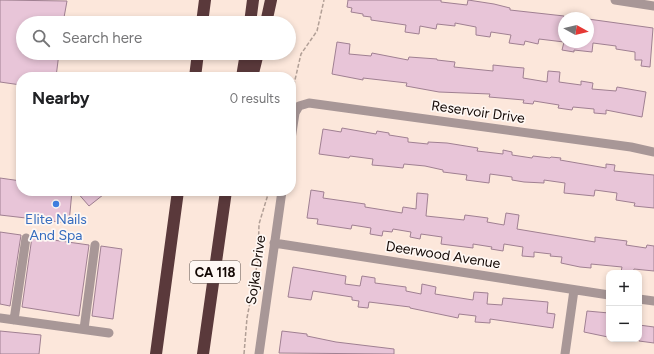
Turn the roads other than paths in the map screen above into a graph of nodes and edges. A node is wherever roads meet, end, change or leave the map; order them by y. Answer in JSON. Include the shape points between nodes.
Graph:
{"nodes":[{"id":1,"x":198,"y":0,"type":"edge"},
{"id":2,"x":205,"y":0,"type":"edge"},
{"id":3,"x":253,"y":0,"type":"edge"},
{"id":4,"x":271,"y":0,"type":"edge"},
{"id":5,"x":615,"y":0,"type":"edge"},
{"id":6,"x":654,"y":6,"type":"edge"},
{"id":7,"x":198,"y":16,"type":"edge"},
{"id":8,"x":203,"y":16,"type":"edge"},
{"id":9,"x":251,"y":16,"type":"edge"},
{"id":10,"x":268,"y":16,"type":"edge"},
{"id":11,"x":197,"y":60,"type":"edge"},
{"id":12,"x":245,"y":60,"type":"edge"},
{"id":13,"x":256,"y":60,"type":"edge"},
{"id":14,"x":196,"y":72,"type":"edge"},
{"id":15,"x":243,"y":72,"type":"edge"},
{"id":16,"x":253,"y":72,"type":"edge"},
{"id":17,"x":296,"y":111,"type":"edge"},
{"id":18,"x":654,"y":152,"type":"edge"},
{"id":19,"x":177,"y":196,"type":"edge"},
{"id":20,"x":225,"y":196,"type":"edge"},
{"id":21,"x":281,"y":196,"type":"edge"},
{"id":22,"x":26,"y":238,"type":"dead end"},
{"id":23,"x":274,"y":243,"type":"junction"},
{"id":24,"x":95,"y":245,"type":"dead end"},
{"id":25,"x":574,"y":290,"type":"junction"},
{"id":26,"x":606,"y":295,"type":"edge"},
{"id":27,"x":642,"y":299,"type":"edge"},
{"id":28,"x":654,"y":301,"type":"edge"},
{"id":29,"x":0,"y":318,"type":"edge"},
{"id":30,"x":14,"y":320,"type":"junction"},
{"id":31,"x":84,"y":329,"type":"junction"},
{"id":32,"x":109,"y":333,"type":"dead end"},
{"id":33,"x":156,"y":354,"type":"edge"},
{"id":34,"x":203,"y":354,"type":"edge"},
{"id":35,"x":259,"y":354,"type":"edge"},
{"id":36,"x":565,"y":354,"type":"edge"}],
"edges":[{"from":1,"to":7,"type":"highway"},
{"from":2,"to":8,"type":"highway"},
{"from":3,"to":9,"type":"highway"},
{"from":4,"to":10,"type":"highway"},
{"from":5,"to":6,"type":"street"},
{"from":11,"to":14,"type":"highway"},
{"from":12,"to":15,"type":"highway"},
{"from":13,"to":16,"type":"highway"},
{"from":17,"to":18,"type":"street","name":"Reservoir Drive","via":[[299,106],[309,103]]},
{"from":19,"to":33,"type":"highway"},
{"from":20,"to":34,"type":"highway","number":"CA 118"},
{"from":21,"to":23,"type":"street","name":"Sojka Drive"},
{"from":22,"to":30,"type":"street"},
{"from":23,"to":25,"type":"street","name":"Deerwood Avenue"},
{"from":23,"to":35,"type":"street","name":"Sojka Drive"},
{"from":24,"to":31,"type":"street"},
{"from":25,"to":26,"type":"street","name":"Deerwood Avenue"},
{"from":25,"to":36,"type":"street"},
{"from":27,"to":28,"type":"street"},
{"from":29,"to":30,"type":"street"},
{"from":30,"to":31,"type":"street"},
{"from":31,"to":32,"type":"street"}]}
